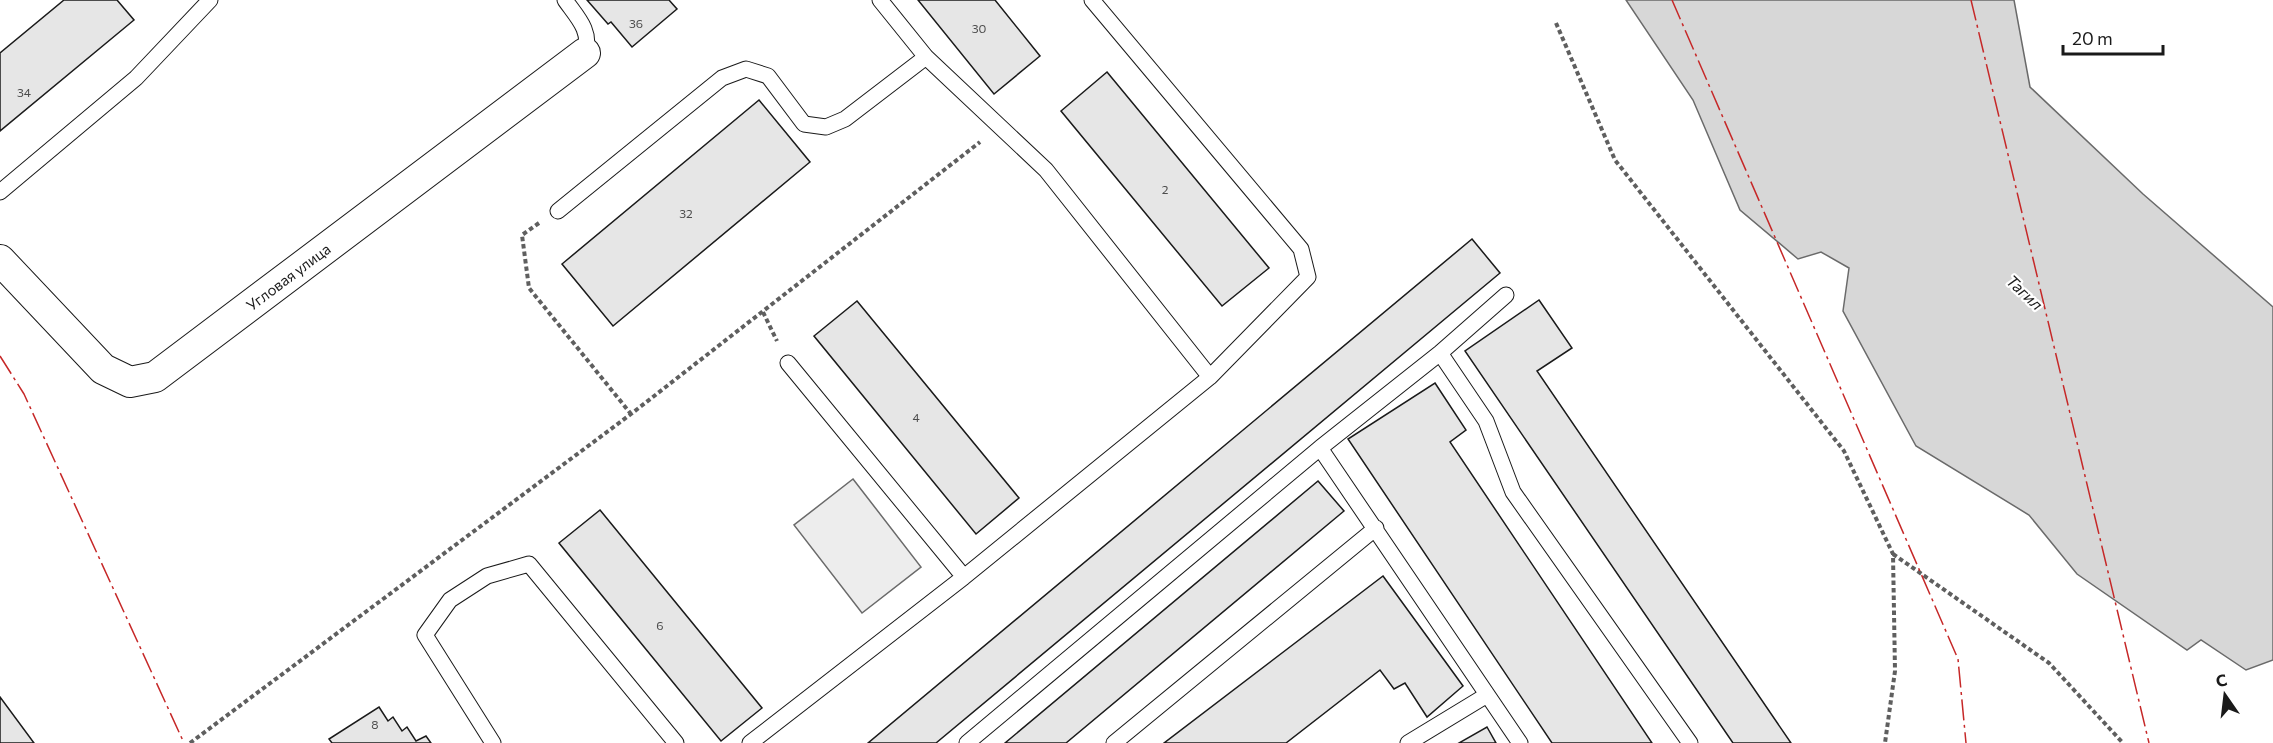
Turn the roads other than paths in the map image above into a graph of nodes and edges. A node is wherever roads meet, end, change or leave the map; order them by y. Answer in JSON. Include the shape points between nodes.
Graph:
{"nodes":[{"id":1,"x":210,"y":0,"type":"edge"},
{"id":2,"x":565,"y":0,"type":"edge"},
{"id":3,"x":880,"y":0,"type":"edge"},
{"id":4,"x":1092,"y":0,"type":"edge"},
{"id":5,"x":585,"y":53,"type":"joint"},
{"id":6,"x":926,"y":57,"type":"junction"},
{"id":7,"x":0,"y":192,"type":"edge"},
{"id":8,"x":558,"y":210,"type":"road end"},
{"id":9,"x":0,"y":260,"type":"edge"},
{"id":10,"x":1506,"y":295,"type":"dead end"},
{"id":11,"x":1440,"y":353,"type":"junction"},
{"id":12,"x":788,"y":363,"type":"road end"},
{"id":13,"x":1210,"y":377,"type":"junction"},
{"id":14,"x":1320,"y":448,"type":"junction"},
{"id":15,"x":1376,"y":528,"type":"junction"},
{"id":16,"x":964,"y":577,"type":"junction"},
{"id":17,"x":1488,"y":695,"type":"junction"},
{"id":18,"x":494,"y":743,"type":"edge"},
{"id":19,"x":676,"y":743,"type":"edge"},
{"id":20,"x":750,"y":743,"type":"edge"},
{"id":21,"x":967,"y":743,"type":"edge"},
{"id":22,"x":1114,"y":743,"type":"edge"},
{"id":23,"x":1408,"y":743,"type":"edge"},
{"id":24,"x":1520,"y":743,"type":"edge"},
{"id":25,"x":1690,"y":743,"type":"edge"}],
"edges":[{"from":1,"to":7,"type":"lane","via":[[136,78]]},
{"from":2,"to":5,"type":"lane","via":[[583,26],[588,41]]},
{"from":3,"to":6,"type":"lane"},
{"from":4,"to":13,"type":"lane","via":[[1301,249],[1308,277]]},
{"from":5,"to":9,"type":"street","name":"Угловая улица","via":[[155,377],[130,382],[103,369]]},
{"from":6,"to":8,"type":"lane","via":[[844,119],[826,127],[804,124],[768,76],[746,69],[722,78]]},
{"from":6,"to":13,"type":"lane","via":[[1047,170]]},
{"from":10,"to":11,"type":"lane"},
{"from":11,"to":14,"type":"lane"},
{"from":11,"to":25,"type":"lane","via":[[1486,421],[1513,492]]},
{"from":12,"to":16,"type":"lane"},
{"from":13,"to":16,"type":"lane"},
{"from":14,"to":15,"type":"lane"},
{"from":14,"to":21,"type":"lane"},
{"from":15,"to":17,"type":"lane"},
{"from":15,"to":22,"type":"lane"},
{"from":16,"to":20,"type":"lane"},
{"from":17,"to":23,"type":"lane"},
{"from":17,"to":24,"type":"lane"},
{"from":18,"to":19,"type":"lane","via":[[425,634],[450,600],[488,576],[529,564]]}]}
